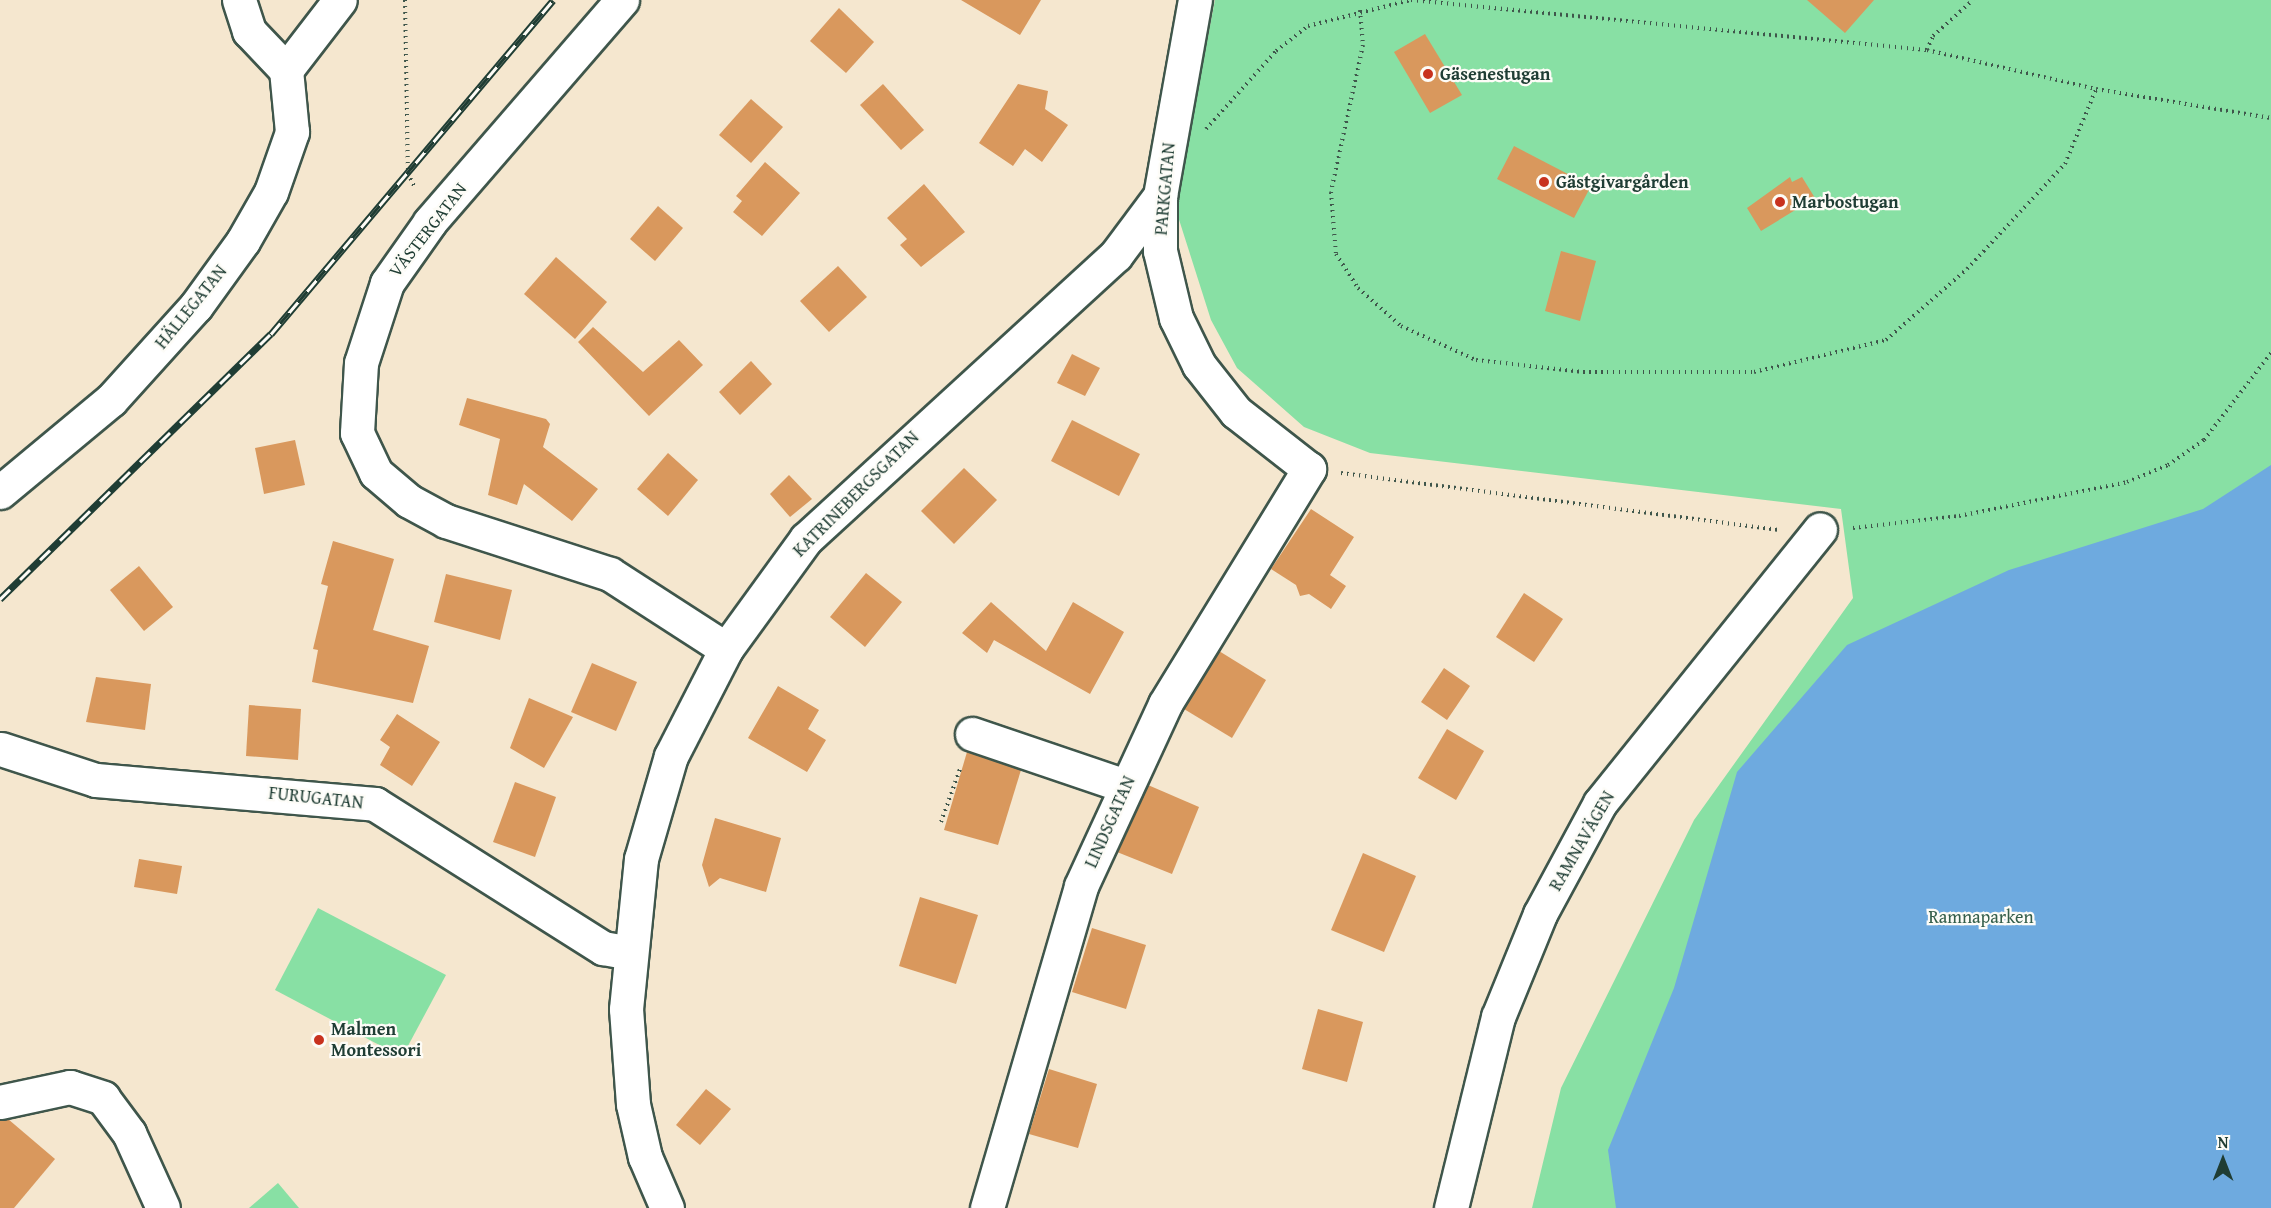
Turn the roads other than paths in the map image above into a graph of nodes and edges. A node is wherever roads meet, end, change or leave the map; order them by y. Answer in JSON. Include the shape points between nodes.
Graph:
{"nodes":[{"id":1,"x":239,"y":0,"type":"edge"},
{"id":2,"x":340,"y":0,"type":"edge"},
{"id":3,"x":622,"y":0,"type":"edge"},
{"id":4,"x":1195,"y":0,"type":"edge"},
{"id":5,"x":286,"y":70,"type":"junction"},
{"id":6,"x":1160,"y":195,"type":"junction"},
{"id":7,"x":1309,"y":469,"type":"joint"},
{"id":8,"x":0,"y":492,"type":"edge"},
{"id":9,"x":1820,"y":530,"type":"road end"},
{"id":10,"x":726,"y":649,"type":"junction"},
{"id":11,"x":972,"y":734,"type":"road end"},
{"id":12,"x":1,"y":749,"type":"edge"},
{"id":13,"x":1126,"y":786,"type":"junction"},
{"id":14,"x":630,"y":953,"type":"junction"},
{"id":15,"x":0,"y":1102,"type":"edge"},
{"id":16,"x":163,"y":1208,"type":"edge"},
{"id":17,"x":667,"y":1208,"type":"edge"},
{"id":18,"x":987,"y":1208,"type":"edge"},
{"id":19,"x":1451,"y":1208,"type":"edge"}],
"edges":[{"from":1,"to":5,"type":"street","via":[[249,31]]},
{"from":2,"to":5,"type":"street"},
{"from":3,"to":10,"type":"street","name":"VÄSTERGATAN","via":[[430,222],[387,283],[361,363],[357,433],[376,473],[409,501],[446,521],[610,574]]},
{"from":4,"to":6,"type":"street","name":"PARKGATAN"},
{"from":5,"to":8,"type":"street","name":"HÄLLEGATAN","via":[[292,132],[271,192],[243,241],[196,306],[111,400]]},
{"from":6,"to":7,"type":"street","name":"PARKGATAN","via":[[1160,251],[1176,318],[1199,365],[1236,412]]},
{"from":6,"to":10,"type":"street","name":"KATRINEBERGSGATAN","via":[[1116,255],[806,539]]},
{"from":7,"to":13,"type":"street","name":"LINDSGATAN","via":[[1165,704]]},
{"from":9,"to":19,"type":"street","name":"RAMNAVÄGEN","via":[[1595,813],[1540,914],[1498,1017]]},
{"from":10,"to":14,"type":"street","name":"KATRINEBERGSGATAN","via":[[656,794],[641,860]]},
{"from":11,"to":13,"type":"street"},
{"from":12,"to":14,"type":"street","name":"FURUGATAN","via":[[96,780],[375,804],[603,948]]},
{"from":13,"to":18,"type":"street","name":"LINDSGATAN","via":[[1081,886]]},
{"from":14,"to":17,"type":"street","name":"KATRINEBERGSGATAN","via":[[627,1009],[633,1104],[645,1157]]},
{"from":15,"to":16,"type":"street","via":[[70,1087],[103,1098],[129,1133]]}]}
